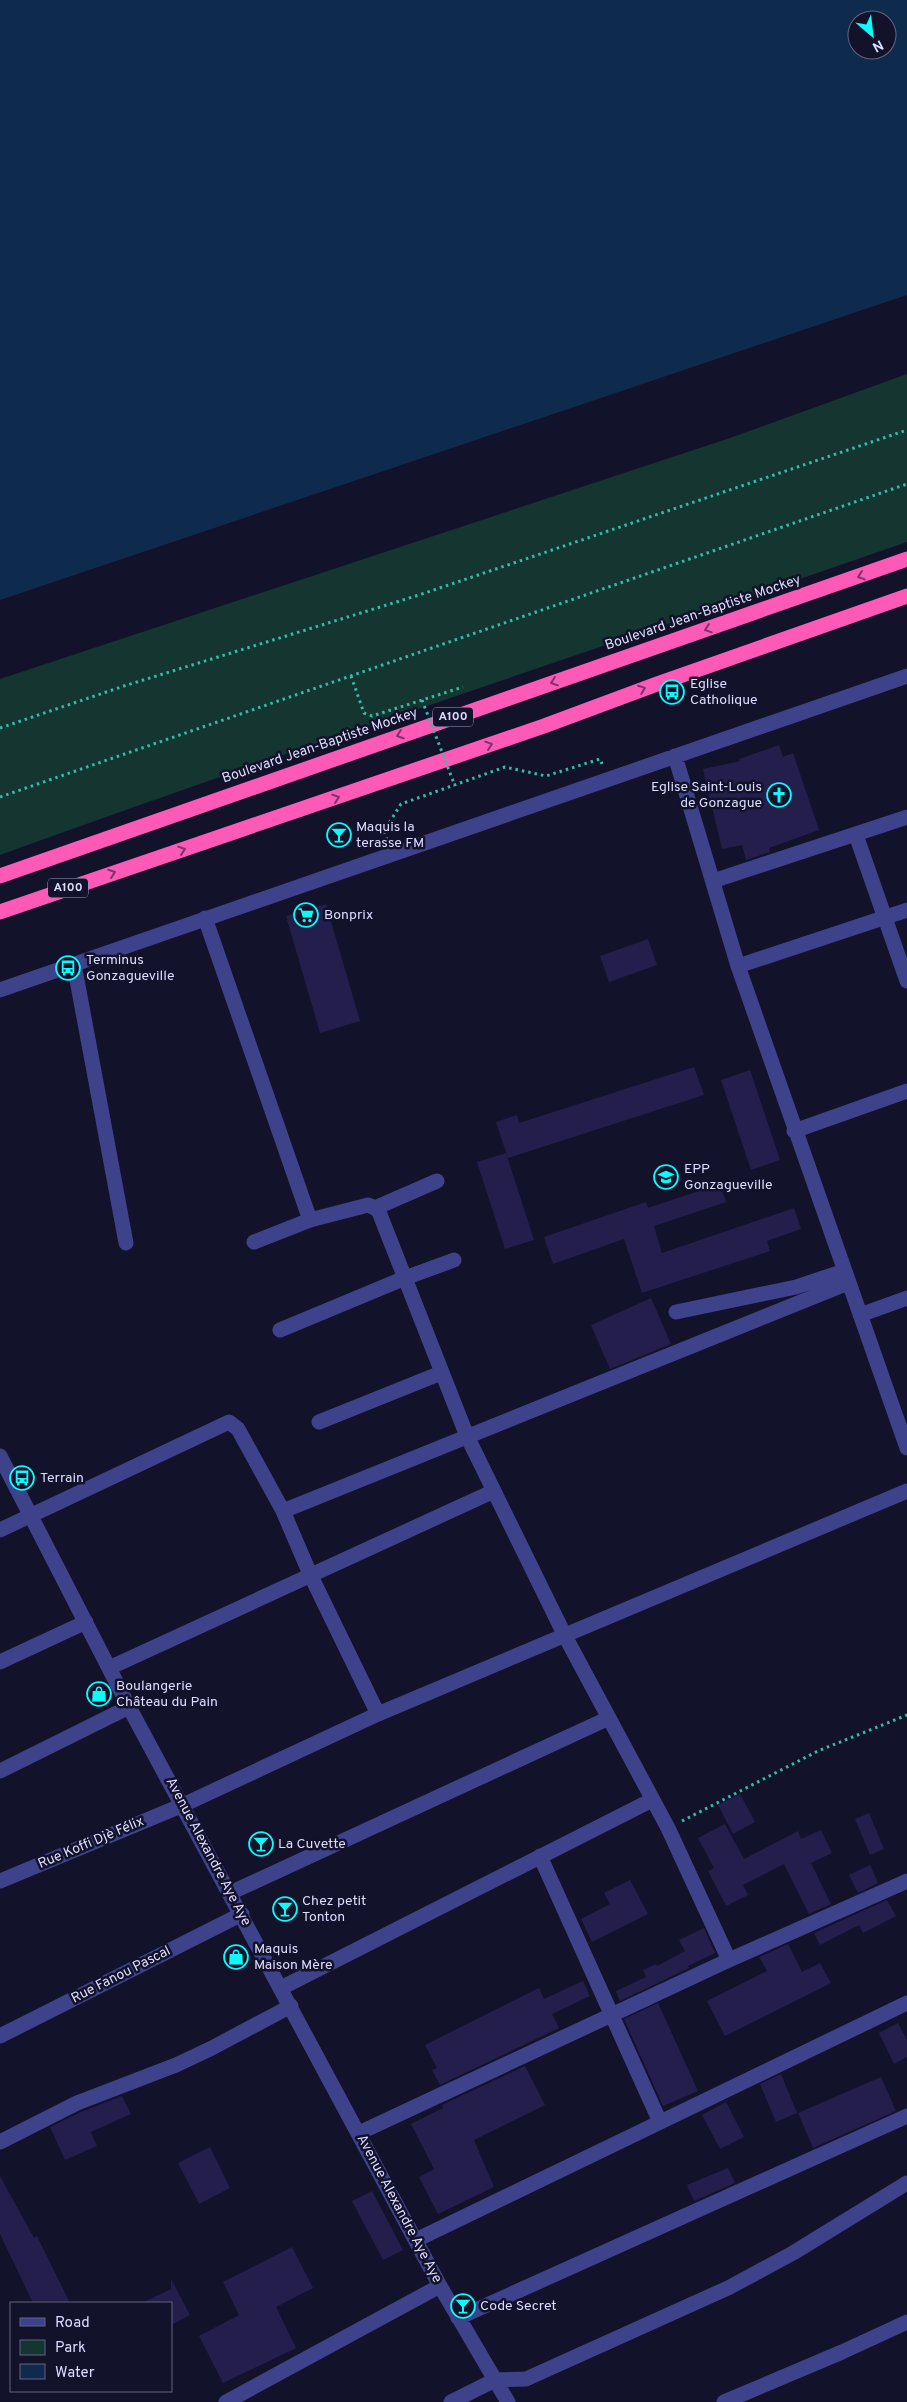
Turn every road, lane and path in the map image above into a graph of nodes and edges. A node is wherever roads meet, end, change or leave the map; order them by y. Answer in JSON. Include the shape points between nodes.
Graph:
{"nodes":[{"id":1,"x":907,"y":430,"type":"edge"},
{"id":2,"x":907,"y":484,"type":"edge"},
{"id":3,"x":907,"y":559,"type":"edge"},
{"id":4,"x":907,"y":596,"type":"edge"},
{"id":5,"x":351,"y":676,"type":"junction"},
{"id":6,"x":907,"y":676,"type":"edge"},
{"id":7,"x":463,"y":687,"type":"dead end"},
{"id":8,"x":422,"y":700,"type":"junction"},
{"id":9,"x":0,"y":728,"type":"edge"},
{"id":10,"x":675,"y":756,"type":"junction"},
{"id":11,"x":608,"y":780,"type":"junction"},
{"id":12,"x":455,"y":786,"type":"junction"},
{"id":13,"x":0,"y":797,"type":"edge"},
{"id":14,"x":907,"y":817,"type":"edge"},
{"id":15,"x":856,"y":835,"type":"junction"},
{"id":16,"x":391,"y":855,"type":"junction"},
{"id":17,"x":0,"y":876,"type":"edge"},
{"id":18,"x":713,"y":881,"type":"junction"},
{"id":19,"x":907,"y":910,"type":"edge"},
{"id":20,"x":0,"y":912,"type":"edge"},
{"id":21,"x":205,"y":918,"type":"junction"},
{"id":22,"x":884,"y":918,"type":"junction"},
{"id":23,"x":74,"y":964,"type":"junction"},
{"id":24,"x":738,"y":966,"type":"junction"},
{"id":25,"x":907,"y":981,"type":"edge"},
{"id":26,"x":0,"y":990,"type":"edge"},
{"id":27,"x":907,"y":1091,"type":"edge"},
{"id":28,"x":794,"y":1131,"type":"junction"},
{"id":29,"x":437,"y":1181,"type":"dead end"},
{"id":30,"x":375,"y":1208,"type":"junction"},
{"id":31,"x":310,"y":1220,"type":"junction"},
{"id":32,"x":254,"y":1242,"type":"dead end"},
{"id":33,"x":126,"y":1243,"type":"dead end"},
{"id":34,"x":454,"y":1260,"type":"dead end"},
{"id":35,"x":846,"y":1277,"type":"junction"},
{"id":36,"x":405,"y":1278,"type":"junction"},
{"id":37,"x":907,"y":1298,"type":"edge"},
{"id":38,"x":676,"y":1312,"type":"dead end"},
{"id":39,"x":860,"y":1315,"type":"junction"},
{"id":40,"x":280,"y":1330,"type":"dead end"},
{"id":41,"x":441,"y":1373,"type":"junction"},
{"id":42,"x":319,"y":1422,"type":"dead end"},
{"id":43,"x":467,"y":1436,"type":"junction"},
{"id":44,"x":907,"y":1448,"type":"edge"},
{"id":45,"x":0,"y":1456,"type":"edge"},
{"id":46,"x":494,"y":1490,"type":"junction"},
{"id":47,"x":907,"y":1492,"type":"edge"},
{"id":48,"x":283,"y":1511,"type":"junction"},
{"id":49,"x":30,"y":1514,"type":"junction"},
{"id":50,"x":0,"y":1530,"type":"edge"},
{"id":51,"x":310,"y":1574,"type":"junction"},
{"id":52,"x":86,"y":1622,"type":"junction"},
{"id":53,"x":565,"y":1636,"type":"junction"},
{"id":54,"x":0,"y":1662,"type":"edge"},
{"id":55,"x":109,"y":1668,"type":"junction"},
{"id":56,"x":129,"y":1707,"type":"junction"},
{"id":57,"x":378,"y":1714,"type":"junction"},
{"id":58,"x":907,"y":1715,"type":"edge"},
{"id":59,"x":609,"y":1718,"type":"junction"},
{"id":60,"x":0,"y":1771,"type":"edge"},
{"id":61,"x":652,"y":1800,"type":"junction"},
{"id":62,"x":183,"y":1805,"type":"junction"},
{"id":63,"x":668,"y":1828,"type":"junction"},
{"id":64,"x":540,"y":1856,"type":"junction"},
{"id":65,"x":0,"y":1881,"type":"edge"},
{"id":66,"x":907,"y":1881,"type":"edge"},
{"id":67,"x":230,"y":1893,"type":"junction"},
{"id":68,"x":242,"y":1914,"type":"junction"},
{"id":69,"x":729,"y":1960,"type":"junction"},
{"id":70,"x":281,"y":1988,"type":"junction"},
{"id":71,"x":907,"y":2003,"type":"edge"},
{"id":72,"x":291,"y":2006,"type":"junction"},
{"id":73,"x":613,"y":2016,"type":"junction"},
{"id":74,"x":0,"y":2036,"type":"edge"},
{"id":75,"x":907,"y":2116,"type":"edge"},
{"id":76,"x":660,"y":2122,"type":"junction"},
{"id":77,"x":359,"y":2133,"type":"junction"},
{"id":78,"x":0,"y":2142,"type":"edge"},
{"id":79,"x":907,"y":2183,"type":"edge"},
{"id":80,"x":416,"y":2240,"type":"junction"},
{"id":81,"x":440,"y":2286,"type":"junction"},
{"id":82,"x":458,"y":2318,"type":"junction"},
{"id":83,"x":907,"y":2322,"type":"edge"},
{"id":84,"x":495,"y":2380,"type":"junction"},
{"id":85,"x":226,"y":2402,"type":"edge"},
{"id":86,"x":451,"y":2402,"type":"edge"},
{"id":87,"x":508,"y":2402,"type":"edge"},
{"id":88,"x":724,"y":2402,"type":"edge"}],
"edges":[{"from":1,"to":9,"type":"path","via":[[419,595],[124,686]]},
{"from":2,"to":5,"type":"path"},
{"from":3,"to":17,"type":"highway","name":"Boulevard Jean-Baptiste Mockey","number":"A100","one_way":true},
{"from":20,"to":4,"type":"highway","number":"A100","one_way":true,"via":[[451,758]]},
{"from":5,"to":8,"type":"path","via":[[364,713],[372,716]]},
{"from":5,"to":13,"type":"path"},
{"from":6,"to":10,"type":"street"},
{"from":7,"to":8,"type":"path"},
{"from":8,"to":12,"type":"path","bridge":true},
{"from":10,"to":11,"type":"street"},
{"from":10,"to":18,"type":"street"},
{"from":11,"to":12,"type":"path","via":[[600,759],[546,776],[506,767]]},
{"from":11,"to":16,"type":"street"},
{"from":12,"to":16,"type":"path","via":[[402,804],[384,831]]},
{"from":14,"to":15,"type":"street"},
{"from":15,"to":18,"type":"street"},
{"from":15,"to":22,"type":"street"},
{"from":16,"to":21,"type":"street"},
{"from":18,"to":24,"type":"street"},
{"from":19,"to":22,"type":"street"},
{"from":21,"to":23,"type":"street"},
{"from":21,"to":31,"type":"street"},
{"from":22,"to":24,"type":"street"},
{"from":22,"to":25,"type":"street"},
{"from":23,"to":26,"type":"street"},
{"from":23,"to":33,"type":"street"},
{"from":24,"to":28,"type":"street"},
{"from":27,"to":28,"type":"street"},
{"from":28,"to":35,"type":"street"},
{"from":29,"to":30,"type":"street"},
{"from":30,"to":31,"type":"street","via":[[368,1205]]},
{"from":30,"to":36,"type":"street"},
{"from":31,"to":32,"type":"street"},
{"from":34,"to":36,"type":"street"},
{"from":35,"to":38,"type":"street"},
{"from":35,"to":39,"type":"street"},
{"from":35,"to":43,"type":"street"},
{"from":36,"to":40,"type":"street"},
{"from":36,"to":41,"type":"street"},
{"from":37,"to":39,"type":"street"},
{"from":39,"to":44,"type":"street"},
{"from":41,"to":42,"type":"street"},
{"from":41,"to":43,"type":"street"},
{"from":43,"to":46,"type":"street"},
{"from":43,"to":48,"type":"street"},
{"from":45,"to":49,"type":"street","name":"Avenue Alexandre Aye Aye"},
{"from":46,"to":51,"type":"street"},
{"from":46,"to":53,"type":"street"},
{"from":47,"to":53,"type":"street","name":"Rue Koffi Djè Félix"},
{"from":48,"to":49,"type":"street","via":[[238,1430],[229,1422]]},
{"from":48,"to":51,"type":"street"},
{"from":49,"to":50,"type":"street"},
{"from":49,"to":52,"type":"street","name":"Avenue Alexandre Aye Aye"},
{"from":51,"to":55,"type":"street"},
{"from":51,"to":57,"type":"street"},
{"from":52,"to":54,"type":"street"},
{"from":52,"to":55,"type":"street","name":"Avenue Alexandre Aye Aye"},
{"from":53,"to":57,"type":"street","name":"Rue Koffi Djè Félix"},
{"from":53,"to":59,"type":"street"},
{"from":55,"to":56,"type":"street","name":"Avenue Alexandre Aye Aye"},
{"from":56,"to":60,"type":"street"},
{"from":56,"to":62,"type":"street","name":"Avenue Alexandre Aye Aye"},
{"from":57,"to":62,"type":"street","name":"Rue Koffi Djè Félix"},
{"from":58,"to":63,"type":"path","via":[[818,1751]]},
{"from":59,"to":61,"type":"street"},
{"from":59,"to":67,"type":"street"},
{"from":61,"to":63,"type":"street"},
{"from":61,"to":64,"type":"street"},
{"from":62,"to":65,"type":"street","name":"Rue Koffi Djè Félix"},
{"from":62,"to":67,"type":"street","name":"Avenue Alexandre Aye Aye"},
{"from":63,"to":69,"type":"street"},
{"from":64,"to":70,"type":"street"},
{"from":64,"to":73,"type":"street"},
{"from":66,"to":69,"type":"street"},
{"from":67,"to":68,"type":"street","name":"Avenue Alexandre Aye Aye"},
{"from":68,"to":70,"type":"street","name":"Avenue Alexandre Aye Aye"},
{"from":68,"to":74,"type":"street","name":"Rue Fanou Pascal"},
{"from":69,"to":73,"type":"street"},
{"from":70,"to":72,"type":"street","name":"Avenue Alexandre Aye Aye"},
{"from":71,"to":76,"type":"street"},
{"from":72,"to":77,"type":"street","name":"Avenue Alexandre Aye Aye"},
{"from":72,"to":78,"type":"street","via":[[205,2052],[77,2103]]},
{"from":73,"to":76,"type":"street"},
{"from":73,"to":77,"type":"street"},
{"from":75,"to":82,"type":"street"},
{"from":76,"to":80,"type":"street"},
{"from":77,"to":80,"type":"street","name":"Avenue Alexandre Aye Aye"},
{"from":79,"to":84,"type":"street","via":[[728,2288],[526,2379]]},
{"from":80,"to":81,"type":"street","name":"Avenue Alexandre Aye Aye"},
{"from":81,"to":82,"type":"street","name":"Avenue Alexandre Aye Aye"},
{"from":81,"to":85,"type":"street"},
{"from":82,"to":84,"type":"street","name":"Avenue Alexandre Aye Aye"},
{"from":83,"to":88,"type":"street"},
{"from":84,"to":86,"type":"street"},
{"from":84,"to":87,"type":"street","name":"Avenue Alexandre Aye Aye"}]}
